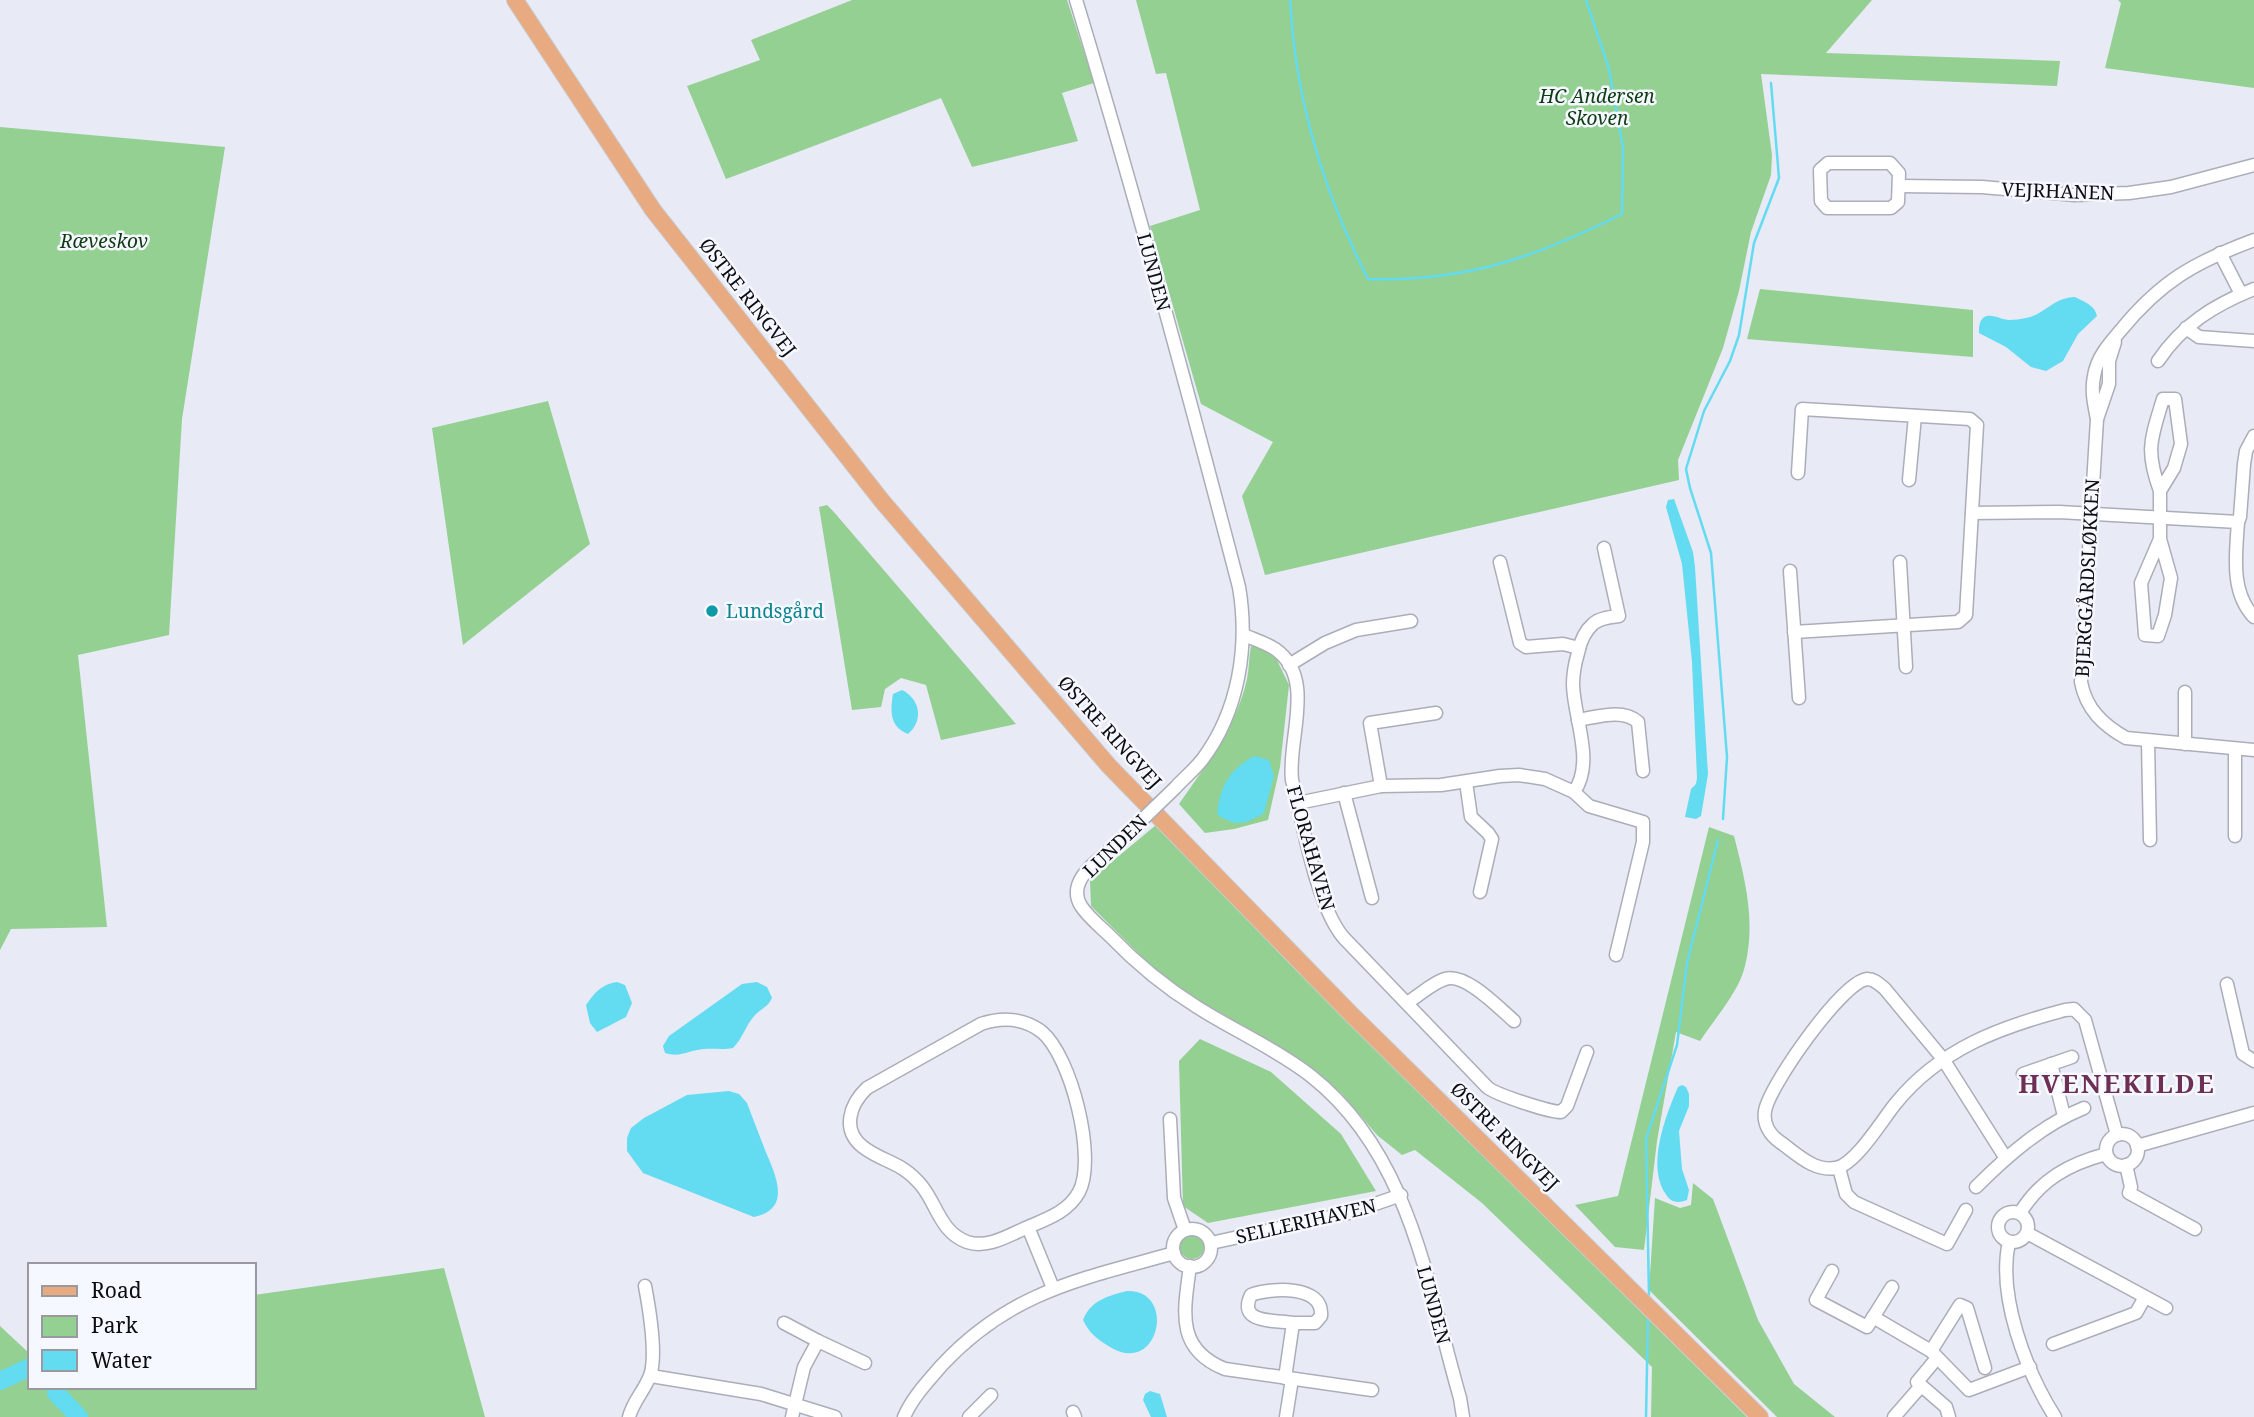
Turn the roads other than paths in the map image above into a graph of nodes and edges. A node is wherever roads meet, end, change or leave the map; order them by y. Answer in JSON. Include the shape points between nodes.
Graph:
{"nodes":[{"id":1,"x":515,"y":0,"type":"edge"},
{"id":2,"x":1076,"y":0,"type":"edge"},
{"id":3,"x":2254,"y":165,"type":"edge"},
{"id":4,"x":1900,"y":186,"type":"junction"},
{"id":5,"x":2254,"y":240,"type":"edge"},
{"id":6,"x":2220,"y":253,"type":"junction"},
{"id":7,"x":2254,"y":289,"type":"edge"},
{"id":8,"x":2241,"y":294,"type":"junction"},
{"id":9,"x":2186,"y":328,"type":"junction"},
{"id":10,"x":2254,"y":341,"type":"edge"},
{"id":11,"x":2158,"y":361,"type":"dead end"},
{"id":12,"x":1914,"y":416,"type":"junction"},
{"id":13,"x":2155,"y":424,"type":"junction"},
{"id":14,"x":2179,"y":428,"type":"junction"},
{"id":15,"x":2254,"y":436,"type":"edge"},
{"id":16,"x":1798,"y":473,"type":"dead end"},
{"id":17,"x":1909,"y":480,"type":"dead end"},
{"id":18,"x":2160,"y":491,"type":"junction"},
{"id":19,"x":1972,"y":513,"type":"junction"},
{"id":20,"x":2090,"y":514,"type":"junction"},
{"id":21,"x":2161,"y":518,"type":"junction"},
{"id":22,"x":2238,"y":522,"type":"junction"},
{"id":23,"x":2160,"y":539,"type":"junction"},
{"id":24,"x":1604,"y":548,"type":"dead end"},
{"id":25,"x":1500,"y":562,"type":"dead end"},
{"id":26,"x":1900,"y":562,"type":"dead end"},
{"id":27,"x":1790,"y":571,"type":"dead end"},
{"id":28,"x":2254,"y":617,"type":"edge"},
{"id":29,"x":1411,"y":621,"type":"dead end"},
{"id":30,"x":1904,"y":625,"type":"junction"},
{"id":31,"x":1794,"y":632,"type":"junction"},
{"id":32,"x":1244,"y":635,"type":"junction"},
{"id":33,"x":1579,"y":648,"type":"junction"},
{"id":34,"x":1289,"y":665,"type":"junction"},
{"id":35,"x":1906,"y":667,"type":"dead end"},
{"id":36,"x":2185,"y":692,"type":"dead end"},
{"id":37,"x":1799,"y":698,"type":"dead end"},
{"id":38,"x":1436,"y":713,"type":"dead end"},
{"id":39,"x":1578,"y":720,"type":"junction"},
{"id":40,"x":2148,"y":741,"type":"junction"},
{"id":41,"x":2185,"y":744,"type":"junction"},
{"id":42,"x":2235,"y":749,"type":"junction"},
{"id":43,"x":2254,"y":750,"type":"edge"},
{"id":44,"x":1643,"y":771,"type":"dead end"},
{"id":45,"x":1466,"y":782,"type":"junction"},
{"id":46,"x":1381,"y":786,"type":"junction"},
{"id":47,"x":1574,"y":792,"type":"junction"},
{"id":48,"x":1343,"y":793,"type":"junction"},
{"id":49,"x":1298,"y":803,"type":"junction"},
{"id":50,"x":2235,"y":835,"type":"dead end"},
{"id":51,"x":2150,"y":840,"type":"dead end"},
{"id":52,"x":1480,"y":892,"type":"dead end"},
{"id":53,"x":1372,"y":898,"type":"dead end"},
{"id":54,"x":1616,"y":954,"type":"dead end"},
{"id":55,"x":2227,"y":984,"type":"dead end"},
{"id":56,"x":1408,"y":1002,"type":"junction"},
{"id":57,"x":1514,"y":1021,"type":"dead end"},
{"id":58,"x":1587,"y":1052,"type":"dead end"},
{"id":59,"x":2072,"y":1058,"type":"dead end"},
{"id":60,"x":1943,"y":1059,"type":"junction"},
{"id":61,"x":2254,"y":1061,"type":"edge"},
{"id":62,"x":2051,"y":1065,"type":"junction"},
{"id":63,"x":2023,"y":1074,"type":"dead end"},
{"id":64,"x":2084,"y":1108,"type":"dead end"},
{"id":65,"x":2254,"y":1113,"type":"edge"},
{"id":66,"x":2064,"y":1116,"type":"junction"},
{"id":67,"x":1170,"y":1119,"type":"dead end"},
{"id":68,"x":2117,"y":1135,"type":"junction"},
{"id":69,"x":2137,"y":1146,"type":"junction"},
{"id":70,"x":2106,"y":1154,"type":"junction"},
{"id":71,"x":2006,"y":1157,"type":"junction"},
{"id":72,"x":2126,"y":1165,"type":"junction"},
{"id":73,"x":1839,"y":1168,"type":"junction"},
{"id":74,"x":1976,"y":1187,"type":"dead end"},
{"id":75,"x":1401,"y":1195,"type":"junction"},
{"id":76,"x":1966,"y":1210,"type":"dead end"},
{"id":77,"x":2020,"y":1213,"type":"junction"},
{"id":78,"x":1027,"y":1227,"type":"junction"},
{"id":79,"x":2195,"y":1229,"type":"dead end"},
{"id":80,"x":1185,"y":1230,"type":"junction"},
{"id":81,"x":2027,"y":1233,"type":"junction"},
{"id":82,"x":2009,"y":1242,"type":"junction"},
{"id":83,"x":1210,"y":1243,"type":"junction"},
{"id":84,"x":1174,"y":1252,"type":"junction"},
{"id":85,"x":1190,"y":1266,"type":"junction"},
{"id":86,"x":1832,"y":1280,"type":"dead end"},
{"id":87,"x":645,"y":1286,"type":"dead end"},
{"id":88,"x":1892,"y":1287,"type":"dead end"},
{"id":89,"x":1053,"y":1288,"type":"junction"},
{"id":90,"x":2145,"y":1297,"type":"junction"},
{"id":91,"x":2166,"y":1308,"type":"dead end"},
{"id":92,"x":1872,"y":1317,"type":"junction"},
{"id":93,"x":785,"y":1323,"type":"dead end"},
{"id":94,"x":1293,"y":1323,"type":"junction"},
{"id":95,"x":818,"y":1341,"type":"junction"},
{"id":96,"x":2053,"y":1344,"type":"dead end"},
{"id":97,"x":1934,"y":1355,"type":"junction"},
{"id":98,"x":864,"y":1363,"type":"dead end"},
{"id":99,"x":2030,"y":1367,"type":"junction"},
{"id":100,"x":1985,"y":1368,"type":"dead end"},
{"id":101,"x":651,"y":1376,"type":"junction"},
{"id":102,"x":1289,"y":1378,"type":"junction"},
{"id":103,"x":1921,"y":1386,"type":"junction"},
{"id":104,"x":1372,"y":1390,"type":"dead end"},
{"id":105,"x":991,"y":1395,"type":"dead end"},
{"id":106,"x":794,"y":1403,"type":"junction"},
{"id":107,"x":629,"y":1417,"type":"edge"},
{"id":108,"x":792,"y":1417,"type":"edge"},
{"id":109,"x":835,"y":1417,"type":"edge"},
{"id":110,"x":904,"y":1417,"type":"edge"},
{"id":111,"x":969,"y":1417,"type":"edge"},
{"id":112,"x":1286,"y":1417,"type":"edge"},
{"id":113,"x":1463,"y":1417,"type":"edge"},
{"id":114,"x":1760,"y":1417,"type":"edge"},
{"id":115,"x":1894,"y":1417,"type":"edge"},
{"id":116,"x":1949,"y":1417,"type":"edge"},
{"id":117,"x":2055,"y":1417,"type":"edge"}],
"edges":[{"from":1,"to":114,"type":"main road","name":"ØSTRE RINGVEJ","via":[[653,210],[881,501],[1109,766],[1351,1014]]},
{"from":2,"to":32,"type":"street","name":"LUNDEN","via":[[1237,581]]},
{"from":3,"to":4,"type":"street","name":"VEJRHANEN","via":[[2129,193],[2076,195]]},
{"from":4,"to":4,"type":"street","via":[[1899,173],[1891,163],[1828,163],[1820,170],[1821,201],[1828,208],[1891,208],[1898,202]]},
{"from":5,"to":6,"type":"street","name":"BJERGGÅRDSLØKKEN"},
{"from":6,"to":8,"type":"street"},
{"from":6,"to":20,"type":"street","name":"BJERGGÅRDSLØKKEN","via":[[2160,287],[2119,332],[2097,419]]},
{"from":7,"to":8,"type":"street"},
{"from":8,"to":9,"type":"street"},
{"from":9,"to":10,"type":"street","via":[[2199,337]]},
{"from":9,"to":11,"type":"street"},
{"from":12,"to":16,"type":"street","via":[[1802,409]]},
{"from":12,"to":17,"type":"street"},
{"from":12,"to":19,"type":"street","via":[[1970,419],[1977,425]]},
{"from":13,"to":14,"type":"street","via":[[2170,421]]},
{"from":13,"to":14,"type":"street","via":[[2162,399],[2175,399]]},
{"from":13,"to":18,"type":"street","via":[[2149,445]]},
{"from":14,"to":18,"type":"street","via":[[2181,444],[2174,468]]},
{"from":15,"to":22,"type":"street","via":[[2246,451]]},
{"from":18,"to":21,"type":"street"},
{"from":19,"to":20,"type":"street"},
{"from":19,"to":30,"type":"street","via":[[1966,615],[1958,621]]},
{"from":20,"to":21,"type":"street"},
{"from":20,"to":40,"type":"street","name":"BJERGGÅRDSLØKKEN","via":[[2082,687],[2095,715],[2108,728],[2126,738]]},
{"from":21,"to":22,"type":"street"},
{"from":21,"to":23,"type":"street"},
{"from":22,"to":28,"type":"street","via":[[2239,592]]},
{"from":23,"to":23,"type":"street","via":[[2141,583],[2145,635],[2158,636],[2171,578]]},
{"from":24,"to":33,"type":"street","via":[[1619,615],[1594,622]]},
{"from":25,"to":33,"type":"street","via":[[1520,643]]},
{"from":26,"to":30,"type":"street"},
{"from":27,"to":31,"type":"street"},
{"from":29,"to":34,"type":"street","via":[[1356,631]]},
{"from":30,"to":31,"type":"street"},
{"from":30,"to":35,"type":"street"},
{"from":31,"to":37,"type":"street"},
{"from":32,"to":34,"type":"street","via":[[1275,649]]},
{"from":32,"to":75,"type":"street","name":"LUNDEN","bridge":true,"via":[[1228,713],[1202,760],[1083,876],[1077,896],[1086,912],[1169,989],[1291,1062],[1329,1091],[1373,1145]]},
{"from":33,"to":39,"type":"street","via":[[1573,673]]},
{"from":34,"to":49,"type":"street","name":"FLORAHAVEN","via":[[1297,683],[1290,763]]},
{"from":36,"to":41,"type":"street"},
{"from":38,"to":46,"type":"street","via":[[1370,723]]},
{"from":39,"to":44,"type":"street","via":[[1632,716],[1638,722]]},
{"from":39,"to":47,"type":"street","via":[[1583,766]]},
{"from":40,"to":41,"type":"street","name":"BJERGGÅRDSLØKKEN"},
{"from":40,"to":51,"type":"street"},
{"from":41,"to":42,"type":"street","name":"BJERGGÅRDSLØKKEN"},
{"from":42,"to":43,"type":"street","name":"BJERGGÅRDSLØKKEN"},
{"from":42,"to":50,"type":"street"},
{"from":45,"to":46,"type":"street"},
{"from":45,"to":47,"type":"street","via":[[1519,775],[1545,779]]},
{"from":45,"to":52,"type":"street","via":[[1471,817],[1492,839]]},
{"from":46,"to":48,"type":"street"},
{"from":47,"to":54,"type":"street","via":[[1589,806],[1643,822],[1643,842]]},
{"from":48,"to":49,"type":"street"},
{"from":48,"to":53,"type":"street"},
{"from":49,"to":56,"type":"street","name":"FLORAHAVEN","via":[[1335,926]]},
{"from":55,"to":61,"type":"street","via":[[2243,1054]]},
{"from":56,"to":57,"type":"street","via":[[1448,977],[1458,978]]},
{"from":56,"to":58,"type":"street","name":"FLORAHAVEN","via":[[1493,1092],[1555,1112],[1567,1107]]},
{"from":59,"to":62,"type":"street"},
{"from":60,"to":68,"type":"street","via":[[2000,1029],[2074,1009],[2085,1020]]},
{"from":60,"to":71,"type":"street"},
{"from":60,"to":73,"type":"street","via":[[1898,1100],[1853,1159]]},
{"from":60,"to":73,"type":"street","via":[[1875,981],[1866,979],[1855,985],[1830,1009],[1808,1035],[1765,1111],[1773,1137],[1810,1163]]},
{"from":62,"to":63,"type":"street"},
{"from":62,"to":66,"type":"street"},
{"from":64,"to":66,"type":"street"},
{"from":65,"to":69,"type":"street"},
{"from":66,"to":71,"type":"street"},
{"from":67,"to":80,"type":"street","via":[[1174,1198]]},
{"from":68,"to":69,"type":"street","via":[[2127,1135]]},
{"from":68,"to":70,"type":"street","via":[[2109,1140]]},
{"from":69,"to":72,"type":"street","via":[[2134,1160]]},
{"from":70,"to":72,"type":"street","via":[[2112,1163]]},
{"from":70,"to":77,"type":"street","via":[[2054,1175]]},
{"from":71,"to":74,"type":"street"},
{"from":72,"to":79,"type":"street","via":[[2129,1192]]},
{"from":73,"to":76,"type":"street","via":[[1846,1194],[1854,1202],[1947,1244]]},
{"from":75,"to":83,"type":"street","name":"SELLERIHAVEN","via":[[1349,1213]]},
{"from":75,"to":113,"type":"street","name":"LUNDEN"},
{"from":77,"to":81,"type":"street","via":[[2027,1220]]},
{"from":77,"to":82,"type":"street","via":[[2011,1212],[2000,1219],[1999,1233]]},
{"from":78,"to":78,"type":"street","via":[[1063,1211],[1079,1193],[1086,1172],[1084,1133],[1075,1100],[1059,1053],[1040,1031],[1018,1021],[981,1024],[867,1088],[854,1101],[850,1117],[855,1138],[869,1151],[905,1169],[954,1235],[978,1244],[992,1243]]},
{"from":78,"to":89,"type":"street"},
{"from":80,"to":83,"type":"street","via":[[1201,1231]]},
{"from":80,"to":84,"type":"street","via":[[1177,1237]]},
{"from":81,"to":82,"type":"street","via":[[2021,1240]]},
{"from":81,"to":90,"type":"street"},
{"from":82,"to":99,"type":"street","via":[[2004,1271],[2007,1290]]},
{"from":83,"to":85,"type":"street","via":[[1208,1258]]},
{"from":84,"to":85,"type":"street","via":[[1180,1262]]},
{"from":84,"to":89,"type":"street"},
{"from":85,"to":102,"type":"street","via":[[1184,1316],[1198,1352],[1225,1369]]},
{"from":86,"to":92,"type":"street","via":[[1816,1300],[1867,1327]]},
{"from":87,"to":101,"type":"street","via":[[652,1321]]},
{"from":88,"to":92,"type":"street"},
{"from":89,"to":110,"type":"street","via":[[991,1321],[958,1348]]},
{"from":90,"to":91,"type":"street"},
{"from":90,"to":96,"type":"street","via":[[2136,1313]]},
{"from":92,"to":97,"type":"street"},
{"from":93,"to":95,"type":"street"},
{"from":94,"to":94,"type":"street","via":[[1306,1325],[1318,1320],[1320,1305],[1313,1296],[1285,1291],[1251,1295],[1248,1312],[1256,1319]]},
{"from":94,"to":102,"type":"street"},
{"from":95,"to":98,"type":"street"},
{"from":95,"to":106,"type":"street","via":[[804,1367]]},
{"from":97,"to":99,"type":"street","via":[[1969,1390]]},
{"from":97,"to":100,"type":"street","via":[[1960,1305],[1967,1308]]},
{"from":97,"to":103,"type":"street","via":[[1917,1382]]},
{"from":99,"to":117,"type":"street"},
{"from":101,"to":106,"type":"street"},
{"from":101,"to":107,"type":"street"},
{"from":102,"to":104,"type":"street"},
{"from":102,"to":112,"type":"street"},
{"from":103,"to":115,"type":"street"},
{"from":103,"to":116,"type":"street","via":[[1946,1407]]},
{"from":105,"to":111,"type":"street"},
{"from":106,"to":108,"type":"street"},
{"from":106,"to":109,"type":"street"}]}
